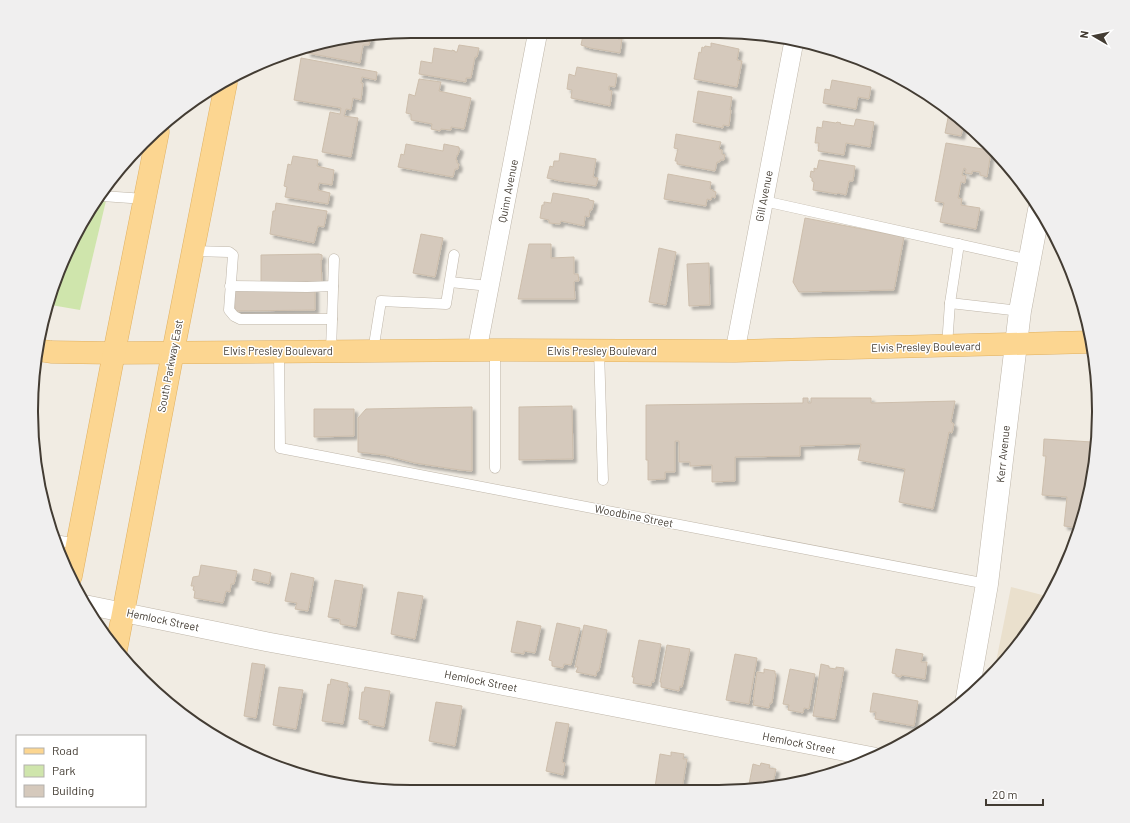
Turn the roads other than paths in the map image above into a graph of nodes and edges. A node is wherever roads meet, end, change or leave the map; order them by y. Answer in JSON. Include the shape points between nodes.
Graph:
{"nodes":[{"id":1,"x":537,"y":38,"type":"edge"},
{"id":2,"x":793,"y":46,"type":"edge"},
{"id":3,"x":225,"y":88,"type":"edge"},
{"id":4,"x":157,"y":138,"type":"edge"},
{"id":5,"x":106,"y":196,"type":"edge"},
{"id":6,"x":145,"y":200,"type":"junction"},
{"id":7,"x":764,"y":201,"type":"junction"},
{"id":8,"x":1038,"y":218,"type":"edge"},
{"id":9,"x":959,"y":244,"type":"junction"},
{"id":10,"x":193,"y":251,"type":"junction"},
{"id":11,"x":454,"y":255,"type":"dead end"},
{"id":12,"x":334,"y":259,"type":"dead end"},
{"id":13,"x":1030,"y":260,"type":"junction"},
{"id":14,"x":450,"y":282,"type":"junction"},
{"id":15,"x":230,"y":286,"type":"junction"},
{"id":16,"x":333,"y":286,"type":"junction"},
{"id":17,"x":489,"y":286,"type":"junction"},
{"id":18,"x":950,"y":304,"type":"junction"},
{"id":19,"x":1020,"y":311,"type":"junction"},
{"id":20,"x":332,"y":319,"type":"junction"},
{"id":21,"x":1086,"y":342,"type":"edge"},
{"id":22,"x":1015,"y":345,"type":"junction"},
{"id":23,"x":947,"y":346,"type":"junction"},
{"id":24,"x":486,"y":350,"type":"junction"},
{"id":25,"x":599,"y":350,"type":"junction"},
{"id":26,"x":43,"y":351,"type":"edge"},
{"id":27,"x":331,"y":351,"type":"junction"},
{"id":28,"x":373,"y":351,"type":"junction"},
{"id":29,"x":735,"y":351,"type":"junction"},
{"id":30,"x":173,"y":352,"type":"junction"},
{"id":31,"x":279,"y":352,"type":"junction"},
{"id":32,"x":114,"y":353,"type":"junction"},
{"id":33,"x":495,"y":468,"type":"dead end"},
{"id":34,"x":603,"y":480,"type":"dead end"},
{"id":35,"x":61,"y":541,"type":"edge"},
{"id":36,"x":77,"y":544,"type":"junction"},
{"id":37,"x":73,"y":568,"type":"edge"},
{"id":38,"x":987,"y":584,"type":"junction"},
{"id":39,"x":93,"y":606,"type":"edge"},
{"id":40,"x":123,"y":612,"type":"junction"},
{"id":41,"x":117,"y":642,"type":"edge"},
{"id":42,"x":969,"y":689,"type":"edge"},
{"id":43,"x":865,"y":755,"type":"edge"}],
"edges":[{"from":1,"to":17,"type":"street","name":"Quinn Avenue"},
{"from":2,"to":7,"type":"street","name":"Gill Avenue"},
{"from":3,"to":10,"type":"main road","name":"South Parkway East"},
{"from":4,"to":6,"type":"main road"},
{"from":5,"to":6,"type":"lane"},
{"from":6,"to":32,"type":"main road"},
{"from":7,"to":9,"type":"lane"},
{"from":7,"to":29,"type":"street","name":"Gill Avenue"},
{"from":8,"to":13,"type":"street","name":"Kerr Avenue"},
{"from":9,"to":13,"type":"lane"},
{"from":9,"to":18,"type":"lane"},
{"from":10,"to":15,"type":"lane","via":[[229,252],[233,255]]},
{"from":10,"to":30,"type":"main road","name":"South Parkway East"},
{"from":11,"to":14,"type":"lane"},
{"from":12,"to":16,"type":"lane"},
{"from":13,"to":19,"type":"street","name":"Kerr Avenue"},
{"from":14,"to":17,"type":"lane"},
{"from":14,"to":28,"type":"lane","via":[[446,304],[381,301]]},
{"from":15,"to":16,"type":"lane"},
{"from":15,"to":20,"type":"lane","via":[[229,310],[240,319],[258,315],[306,315]]},
{"from":16,"to":20,"type":"lane"},
{"from":17,"to":24,"type":"street","name":"Quinn Avenue"},
{"from":18,"to":19,"type":"lane"},
{"from":18,"to":23,"type":"lane"},
{"from":19,"to":22,"type":"street","name":"Kerr Avenue"},
{"from":20,"to":27,"type":"lane"},
{"from":21,"to":22,"type":"main road","name":"Elvis Presley Boulevard"},
{"from":22,"to":23,"type":"main road","name":"Elvis Presley Boulevard"},
{"from":22,"to":38,"type":"street","name":"Kerr Avenue"},
{"from":23,"to":29,"type":"main road","name":"Elvis Presley Boulevard"},
{"from":24,"to":25,"type":"main road","name":"Elvis Presley Boulevard"},
{"from":24,"to":28,"type":"main road","name":"Elvis Presley Boulevard"},
{"from":24,"to":33,"type":"lane"},
{"from":25,"to":29,"type":"main road","name":"Elvis Presley Boulevard"},
{"from":25,"to":34,"type":"lane"},
{"from":26,"to":32,"type":"main road","name":"Elvis Presley Boulevard"},
{"from":27,"to":28,"type":"main road","name":"Elvis Presley Boulevard"},
{"from":27,"to":31,"type":"main road","name":"Elvis Presley Boulevard"},
{"from":30,"to":31,"type":"main road","name":"Elvis Presley Boulevard"},
{"from":30,"to":32,"type":"main road","name":"Elvis Presley Boulevard"},
{"from":30,"to":40,"type":"main road","name":"South Parkway East"},
{"from":31,"to":38,"type":"lane","name":"Woodbine Street","via":[[280,448]]},
{"from":32,"to":36,"type":"main road"},
{"from":35,"to":36,"type":"lane"},
{"from":36,"to":37,"type":"main road"},
{"from":38,"to":42,"type":"street","name":"Kerr Avenue"},
{"from":39,"to":40,"type":"street","name":"Hemlock Street"},
{"from":40,"to":41,"type":"main road","name":"South Parkway East"},
{"from":40,"to":43,"type":"street","name":"Hemlock Street"}]}
